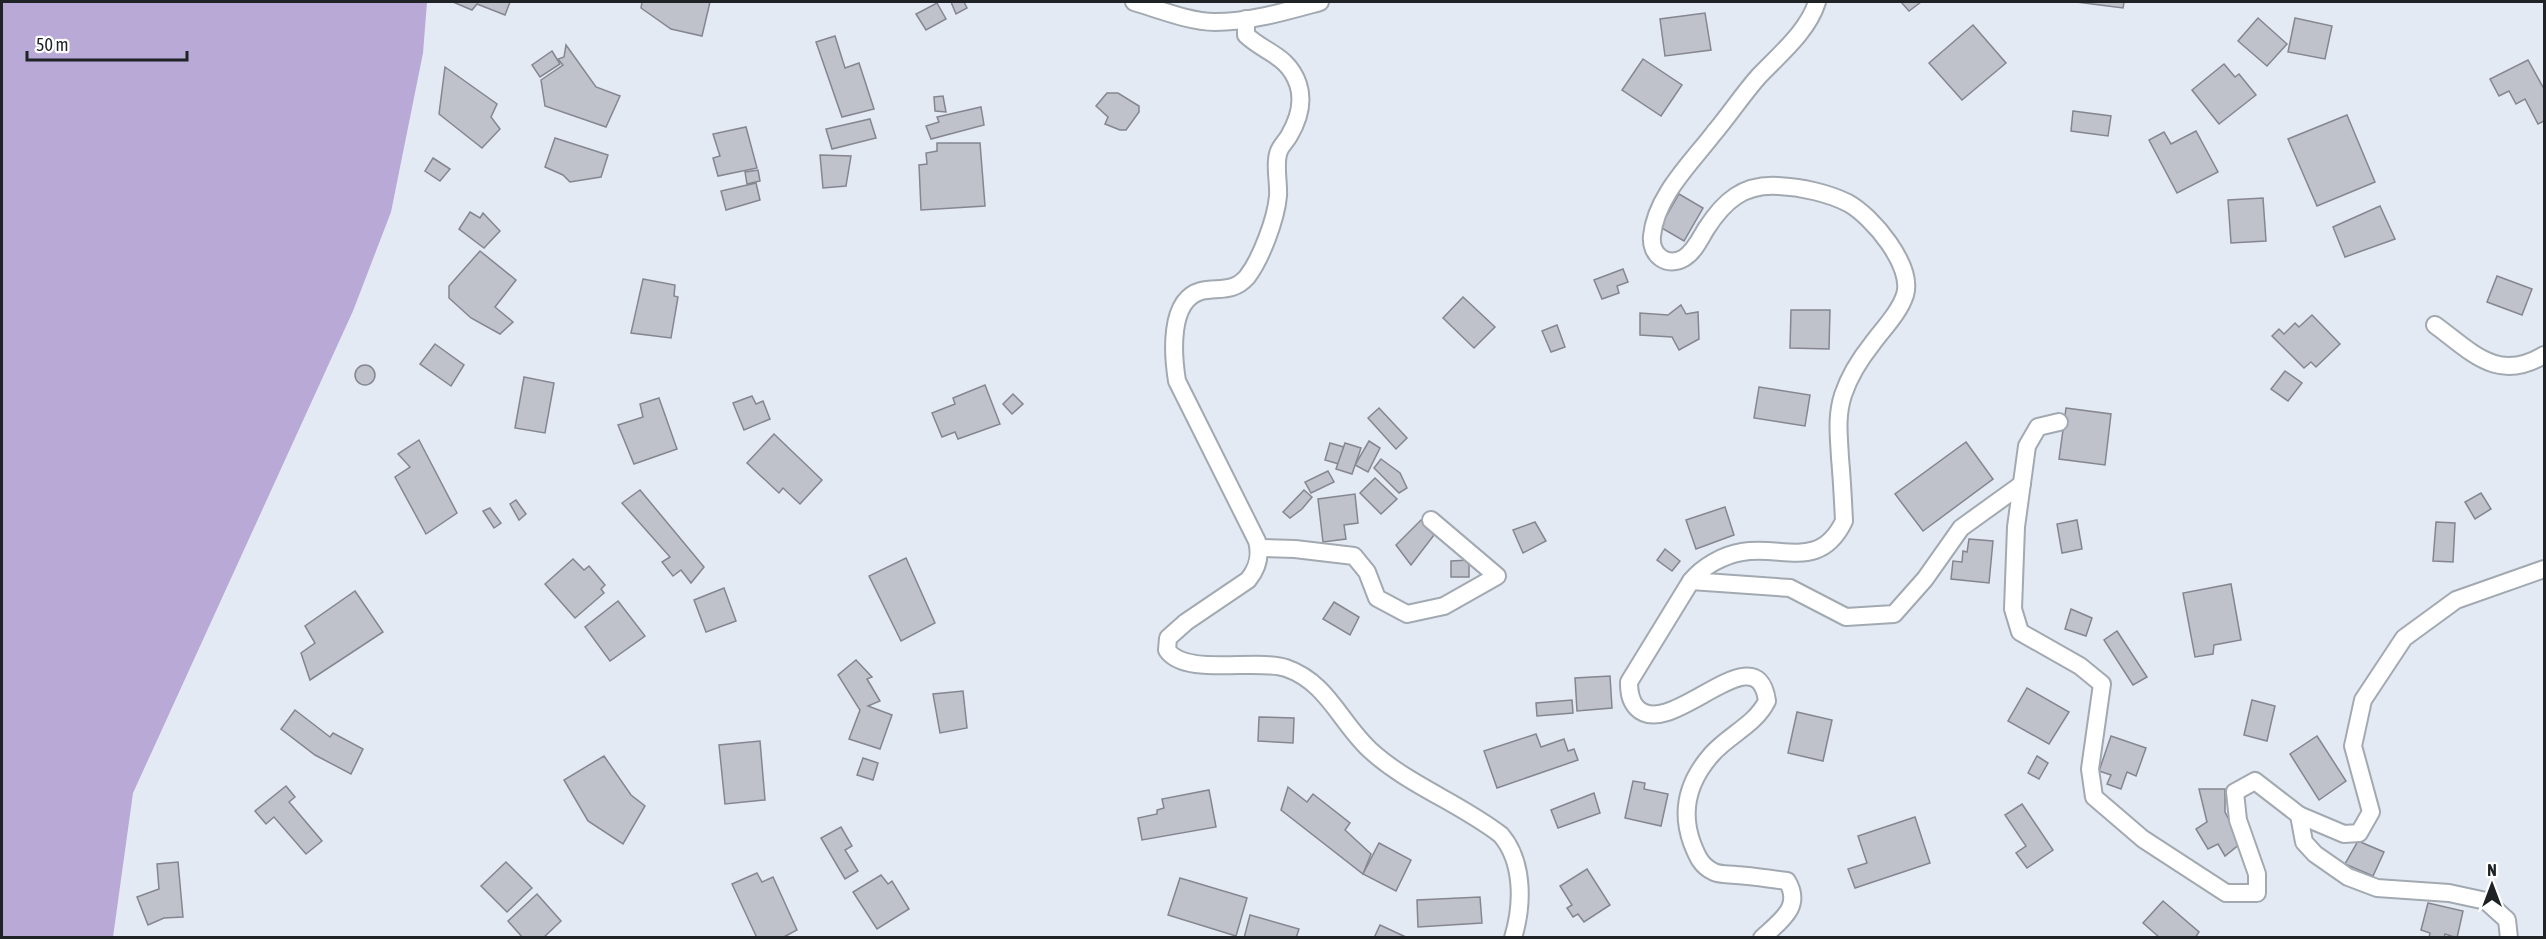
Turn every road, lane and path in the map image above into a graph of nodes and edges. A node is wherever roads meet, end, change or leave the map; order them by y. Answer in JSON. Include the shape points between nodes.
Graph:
{"nodes":[{"id":1,"x":1134,"y":2,"type":"edge"},
{"id":2,"x":1320,"y":2,"type":"edge"},
{"id":3,"x":1817,"y":2,"type":"edge"},
{"id":4,"x":1246,"y":19,"type":"junction"},
{"id":5,"x":2435,"y":325,"type":"dead end"},
{"id":6,"x":2544,"y":355,"type":"edge"},
{"id":7,"x":2059,"y":422,"type":"dead end"},
{"id":8,"x":2022,"y":484,"type":"junction"},
{"id":9,"x":1431,"y":520,"type":"dead end"},
{"id":10,"x":1259,"y":548,"type":"junction"},
{"id":11,"x":2544,"y":569,"type":"edge"},
{"id":12,"x":1691,"y":581,"type":"junction"},
{"id":13,"x":2299,"y":815,"type":"junction"},
{"id":14,"x":1513,"y":938,"type":"edge"},
{"id":15,"x":1762,"y":938,"type":"edge"},
{"id":16,"x":2509,"y":938,"type":"edge"}],
"edges":[{"from":1,"to":4,"type":"street","via":[[1214,22]]},
{"from":2,"to":4,"type":"street"},
{"from":3,"to":12,"type":"street","via":[[1802,30],[1743,93],[1681,174],[1656,215],[1652,245],[1664,260],[1677,261],[1691,252],[1721,208],[1739,193],[1758,186],[1800,188],[1851,204],[1884,237],[1899,257],[1905,295],[1859,361],[1843,395],[1838,425],[1844,521],[1839,532],[1824,547],[1808,553],[1741,552],[1702,568]]},
{"from":4,"to":10,"type":"street","via":[[1246,35],[1284,59],[1298,83],[1301,106],[1278,152],[1274,218],[1250,272],[1231,288],[1201,291],[1186,300],[1178,316],[1173,356],[1177,381]]},
{"from":5,"to":6,"type":"street","via":[[2484,361],[2504,367],[2528,365]]},
{"from":7,"to":8,"type":"street","via":[[2038,427],[2027,446]]},
{"from":8,"to":12,"type":"street","via":[[1960,528],[1925,579],[1894,614],[1846,617],[1790,588]]},
{"from":8,"to":13,"type":"street","via":[[2013,609],[2020,632],[2080,666],[2102,684],[2090,769],[2094,797],[2143,838],[2226,893],[2257,893],[2257,874],[2238,820],[2235,792],[2255,781]]},
{"from":9,"to":10,"type":"street","via":[[1497,576],[1444,606],[1407,614],[1377,598],[1367,572],[1354,556]]},
{"from":10,"to":14,"type":"street","via":[[1258,564],[1248,580],[1186,622],[1168,638],[1167,651],[1176,659],[1202,665],[1268,664],[1298,672],[1325,692],[1346,724],[1382,761],[1501,835],[1518,866],[1518,915]]},
{"from":11,"to":13,"type":"street","via":[[2456,600],[2404,638],[2363,700],[2353,746],[2371,812],[2359,832],[2344,834]]},
{"from":12,"to":15,"type":"street","via":[[1633,674],[1629,691],[1641,712],[1653,714],[1673,711],[1738,676],[1752,677],[1764,687],[1767,701],[1760,715],[1701,767],[1692,783],[1686,811],[1689,835],[1706,867],[1720,874],[1787,881],[1794,897],[1791,909]]},
{"from":13,"to":16,"type":"street","via":[[2304,842],[2348,878],[2377,888],[2450,893],[2486,901],[2507,920]]}]}
